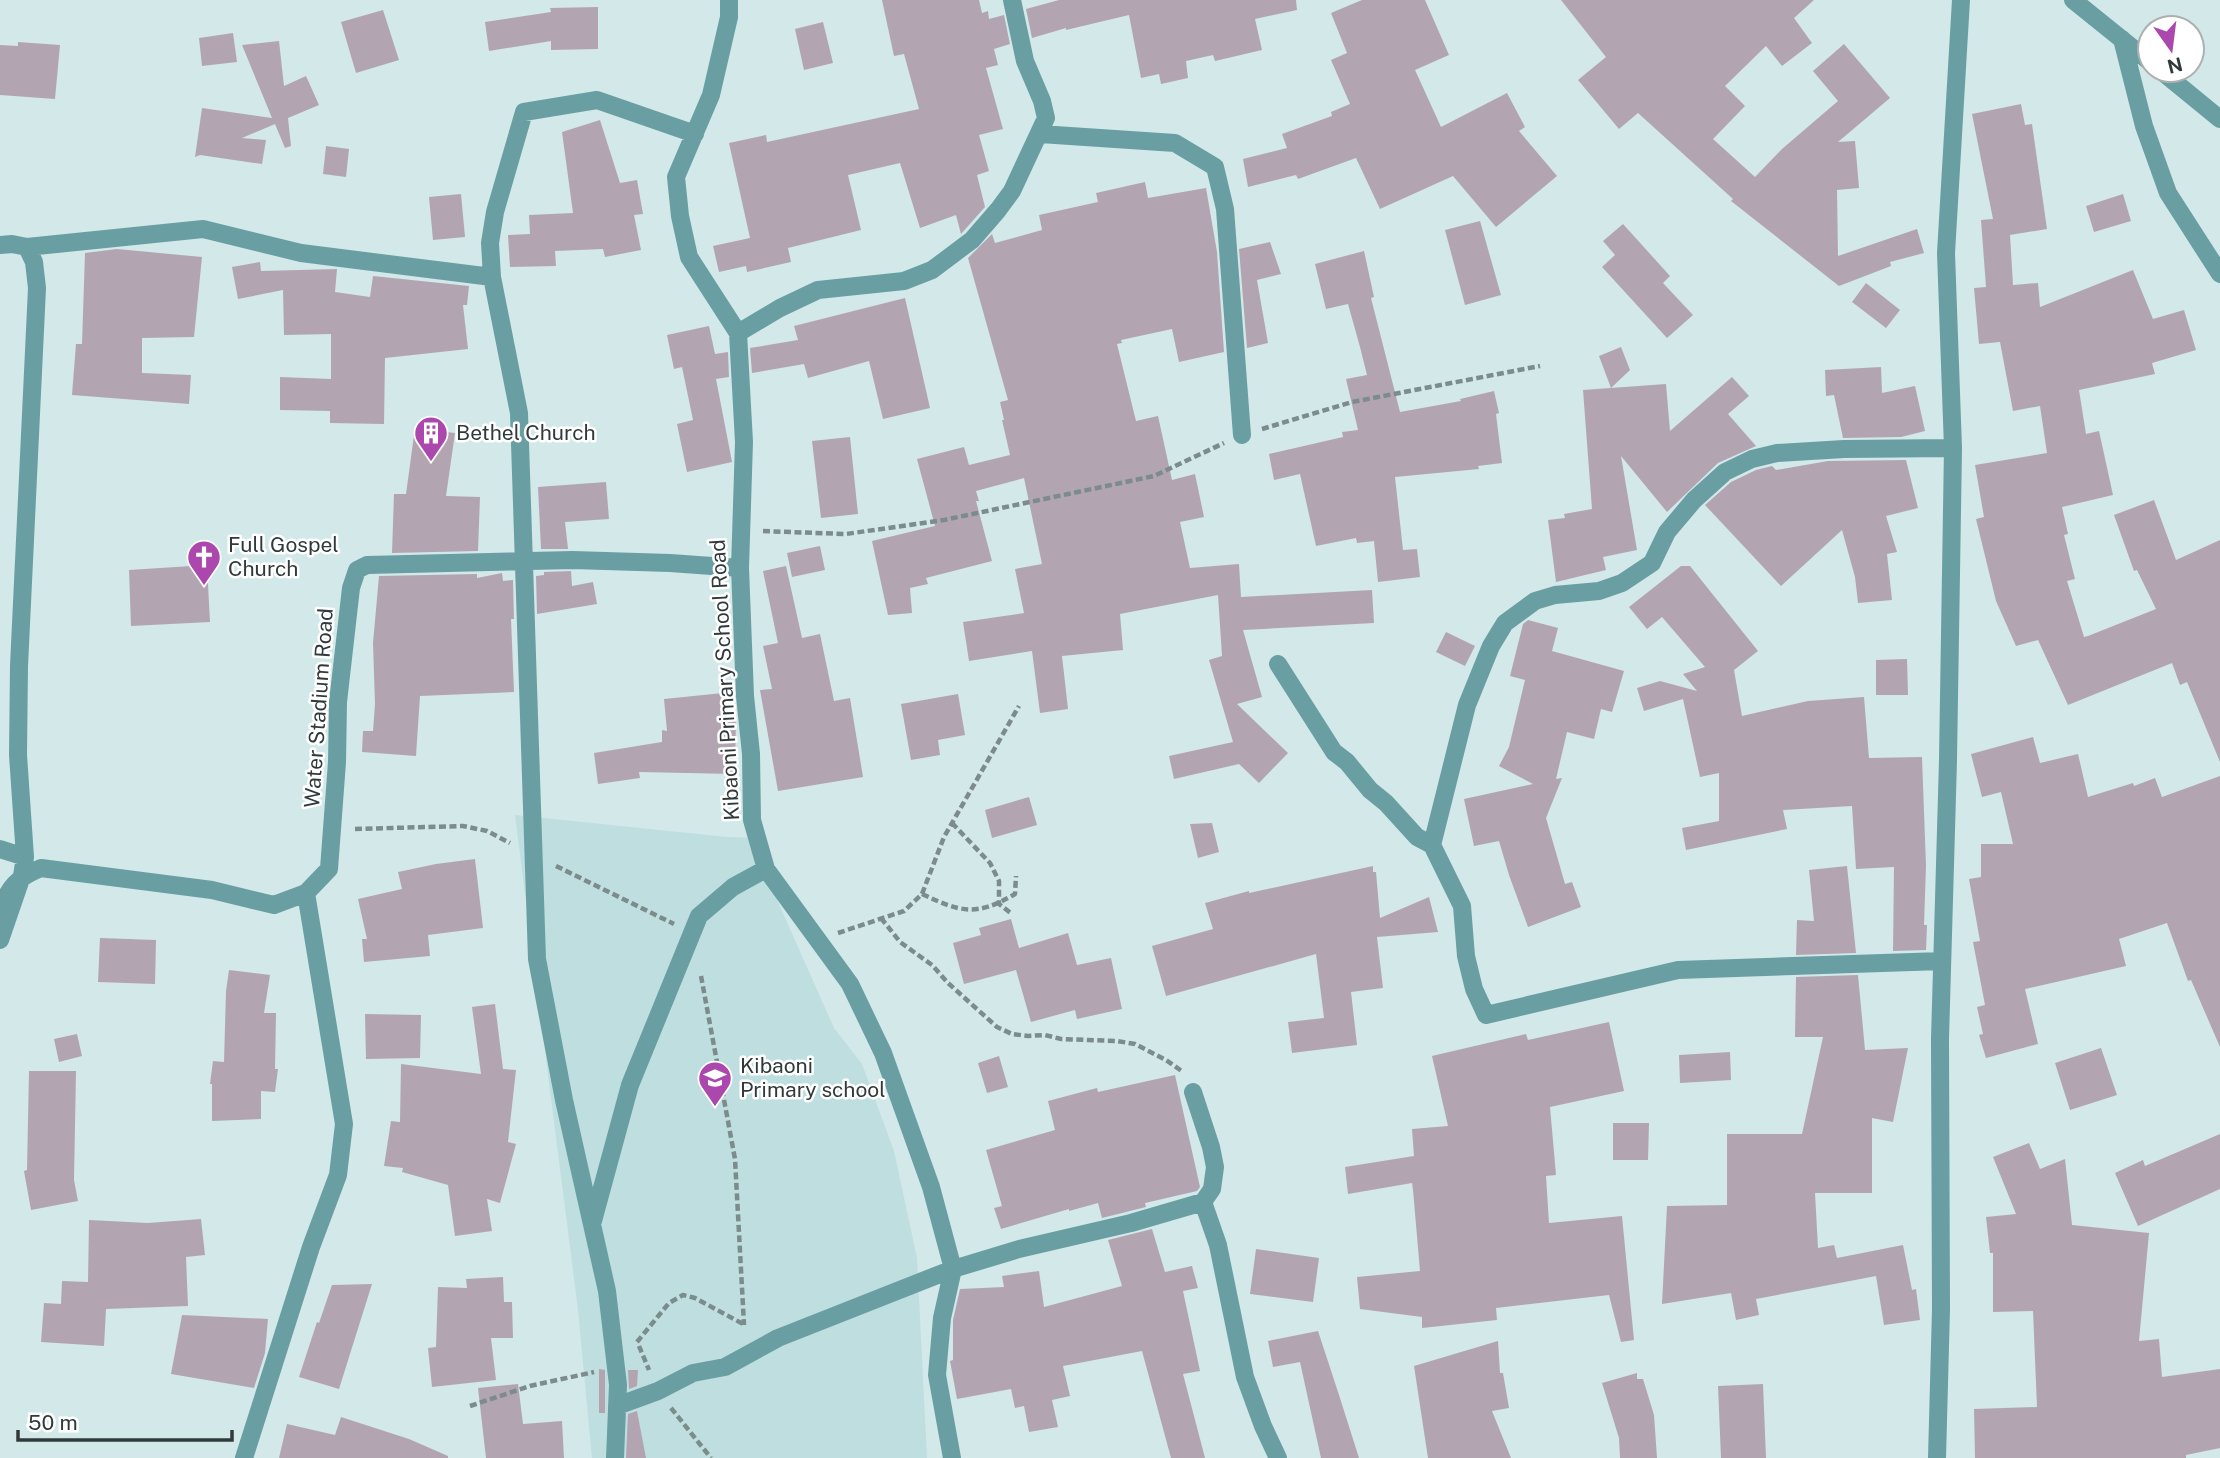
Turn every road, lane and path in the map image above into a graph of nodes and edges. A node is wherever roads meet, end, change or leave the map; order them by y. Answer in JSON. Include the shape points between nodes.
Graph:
{"nodes":[{"id":1,"x":729,"y":0,"type":"edge"},
{"id":2,"x":1012,"y":0,"type":"edge"},
{"id":3,"x":1961,"y":0,"type":"edge"},
{"id":4,"x":2073,"y":0,"type":"edge"},
{"id":5,"x":2122,"y":39,"type":"junction"},
{"id":6,"x":2136,"y":50,"type":"edge"},
{"id":7,"x":2177,"y":84,"type":"edge"},
{"id":8,"x":2220,"y":120,"type":"edge"},
{"id":9,"x":695,"y":134,"type":"junction"},
{"id":10,"x":1040,"y":134,"type":"junction"},
{"id":11,"x":0,"y":245,"type":"edge"},
{"id":12,"x":27,"y":247,"type":"junction"},
{"id":13,"x":2220,"y":274,"type":"edge"},
{"id":14,"x":492,"y":278,"type":"junction"},
{"id":15,"x":738,"y":333,"type":"junction"},
{"id":16,"x":1540,"y":366,"type":"dead end"},
{"id":17,"x":1242,"y":435,"type":"junction"},
{"id":18,"x":1953,"y":448,"type":"junction"},
{"id":19,"x":741,"y":529,"type":"junction"},
{"id":20,"x":524,"y":561,"type":"junction"},
{"id":21,"x":740,"y":568,"type":"junction"},
{"id":22,"x":1278,"y":664,"type":"dead end"},
{"id":23,"x":1019,"y":706,"type":"dead end"},
{"id":24,"x":953,"y":823,"type":"junction"},
{"id":25,"x":1432,"y":845,"type":"junction"},
{"id":26,"x":0,"y":849,"type":"edge"},
{"id":27,"x":24,"y":857,"type":"junction"},
{"id":28,"x":766,"y":869,"type":"junction"},
{"id":29,"x":22,"y":876,"type":"junction"},
{"id":30,"x":1016,"y":876,"type":"dead end"},
{"id":31,"x":306,"y":893,"type":"junction"},
{"id":32,"x":922,"y":894,"type":"junction"},
{"id":33,"x":999,"y":904,"type":"junction"},
{"id":34,"x":0,"y":911,"type":"edge"},
{"id":35,"x":1012,"y":914,"type":"dead end"},
{"id":36,"x":881,"y":918,"type":"junction"},
{"id":37,"x":0,"y":940,"type":"edge"},
{"id":38,"x":817,"y":940,"type":"junction"},
{"id":39,"x":1942,"y":961,"type":"junction"},
{"id":40,"x":700,"y":973,"type":"dead end"},
{"id":41,"x":1193,"y":1092,"type":"joint"},
{"id":42,"x":1203,"y":1202,"type":"junction"},
{"id":43,"x":591,"y":1226,"type":"junction"},
{"id":44,"x":953,"y":1269,"type":"junction"},
{"id":45,"x":744,"y":1325,"type":"junction"},
{"id":46,"x":613,"y":1338,"type":"junction"},
{"id":47,"x":637,"y":1342,"type":"dead end"},
{"id":48,"x":767,"y":1343,"type":"junction"},
{"id":49,"x":470,"y":1406,"type":"dead end"},
{"id":50,"x":617,"y":1406,"type":"junction"},
{"id":51,"x":244,"y":1458,"type":"edge"},
{"id":52,"x":615,"y":1458,"type":"edge"},
{"id":53,"x":952,"y":1458,"type":"edge"},
{"id":54,"x":1278,"y":1458,"type":"edge"},
{"id":55,"x":1937,"y":1458,"type":"edge"}],
"edges":[{"from":1,"to":9,"type":"street","name":"Kibaoni Primary School Road","via":[[712,95]]},
{"from":2,"to":10,"type":"street","via":[[1025,61],[1046,118]]},
{"from":3,"to":18,"type":"street","via":[[1946,253]]},
{"from":4,"to":5,"type":"street"},
{"from":5,"to":6,"type":"street"},
{"from":5,"to":13,"type":"street","via":[[2144,126],[2168,194]]},
{"from":7,"to":8,"type":"street"},
{"from":9,"to":14,"type":"street","via":[[597,100],[524,112],[495,212],[490,243]]},
{"from":9,"to":15,"type":"street","name":"Kibaoni Primary School Road","via":[[676,177],[689,257]]},
{"from":10,"to":15,"type":"street","via":[[998,211],[972,240],[932,270],[904,281],[818,290]]},
{"from":10,"to":17,"type":"street","via":[[1175,144],[1215,167],[1225,209]]},
{"from":11,"to":12,"type":"street"},
{"from":12,"to":14,"type":"street","via":[[203,229],[301,253]]},
{"from":12,"to":27,"type":"street","via":[[37,288],[19,666]]},
{"from":14,"to":20,"type":"street","via":[[519,413]]},
{"from":15,"to":19,"type":"street","name":"Kibaoni Primary School Road","via":[[744,442]]},
{"from":16,"to":17,"type":"path","via":[[1352,402]]},
{"from":17,"to":19,"type":"path","via":[[1154,475],[944,520],[846,534]]},
{"from":18,"to":25,"type":"street","via":[[1844,449],[1752,459],[1725,472],[1694,500],[1667,532],[1652,563],[1622,583],[1535,601],[1505,624],[1491,646],[1464,714]]},
{"from":18,"to":39,"type":"street"},
{"from":19,"to":21,"type":"street","name":"Kibaoni Primary School Road"},
{"from":20,"to":21,"type":"street","name":"Water Stadium Road"},
{"from":20,"to":31,"type":"street","name":"Water Stadium Road","via":[[378,563],[357,570],[338,702],[329,869]]},
{"from":20,"to":43,"type":"street","via":[[537,958]]},
{"from":21,"to":28,"type":"street","name":"Kibaoni Primary School Road","via":[[752,820]]},
{"from":22,"to":25,"type":"street","via":[[1334,752],[1417,837]]},
{"from":23,"to":24,"type":"path"},
{"from":24,"to":32,"type":"path"},
{"from":24,"to":33,"type":"path","via":[[990,863],[999,881]]},
{"from":25,"to":39,"type":"street","via":[[1461,906],[1466,956],[1486,1014],[1678,970]]},
{"from":26,"to":27,"type":"street"},
{"from":27,"to":29,"type":"street"},
{"from":28,"to":38,"type":"street","name":"Kibaoni Primary School Road"},
{"from":28,"to":43,"type":"street","via":[[733,887],[699,916],[630,1085]]},
{"from":29,"to":31,"type":"street","name":"Water Stadium Road","via":[[41,868],[212,890],[274,905]]},
{"from":29,"to":34,"type":"street"},
{"from":29,"to":37,"type":"street"},
{"from":30,"to":33,"type":"path","via":[[1015,894]]},
{"from":31,"to":51,"type":"street","via":[[344,1124],[338,1175]]},
{"from":32,"to":33,"type":"path","via":[[966,911]]},
{"from":32,"to":36,"type":"path","via":[[904,911]]},
{"from":33,"to":35,"type":"path"},
{"from":36,"to":38,"type":"path"},
{"from":36,"to":41,"type":"path","via":[[900,942],[932,965],[997,1027],[1012,1034],[1135,1045],[1182,1070]]},
{"from":38,"to":44,"type":"street","name":"Kibaoni Primary School Road","via":[[850,984],[883,1053],[931,1187]]},
{"from":39,"to":55,"type":"street"},
{"from":40,"to":45,"type":"path","via":[[735,1159]]},
{"from":41,"to":42,"type":"street","via":[[1215,1167],[1212,1189]]},
{"from":42,"to":44,"type":"street"},
{"from":42,"to":54,"type":"street","via":[[1218,1245],[1245,1377]]},
{"from":43,"to":46,"type":"street"},
{"from":44,"to":48,"type":"street"},
{"from":44,"to":53,"type":"street","name":"Kibaoni Primary School Road","via":[[942,1318],[937,1375]]},
{"from":45,"to":47,"type":"path","via":[[683,1295],[669,1303]]},
{"from":45,"to":48,"type":"path"},
{"from":46,"to":49,"type":"path","via":[[594,1372]]},
{"from":46,"to":50,"type":"street"},
{"from":48,"to":50,"type":"street","via":[[725,1367],[693,1373]]},
{"from":50,"to":52,"type":"street"}]}
